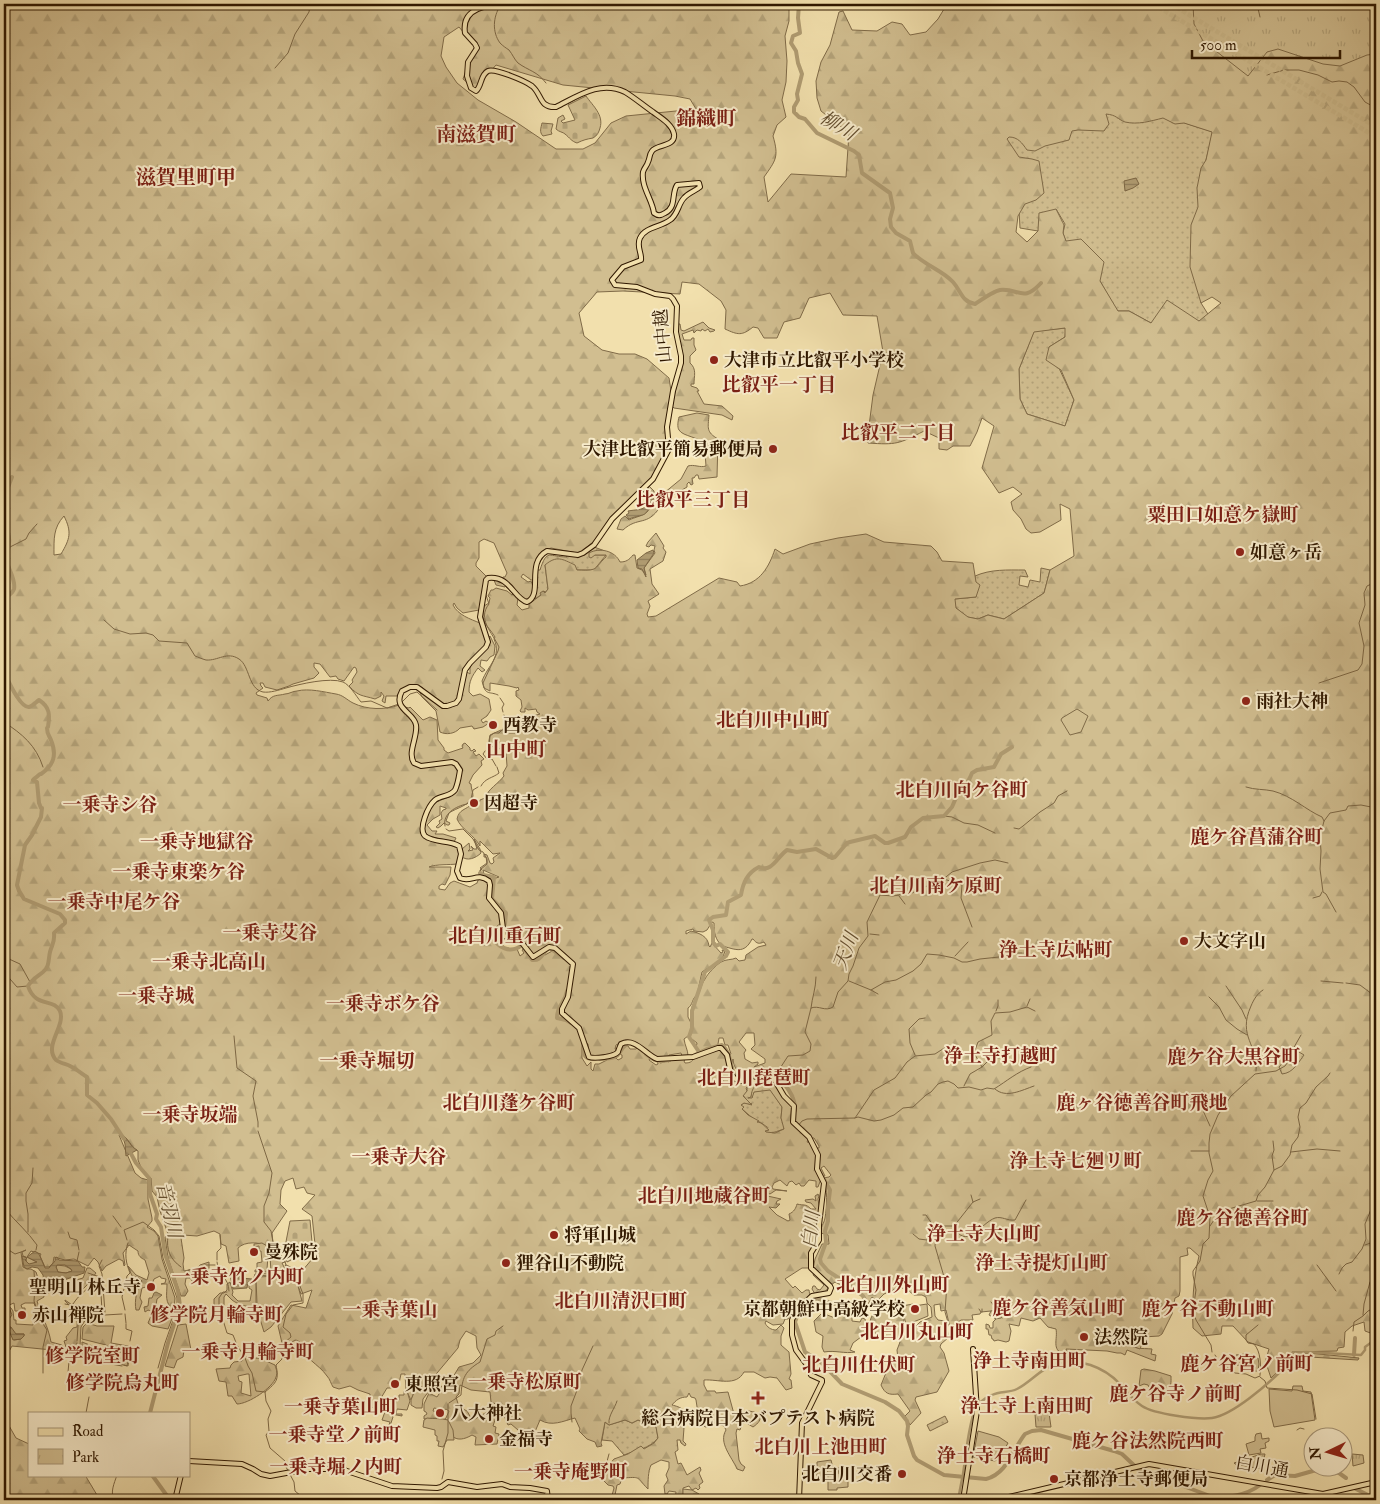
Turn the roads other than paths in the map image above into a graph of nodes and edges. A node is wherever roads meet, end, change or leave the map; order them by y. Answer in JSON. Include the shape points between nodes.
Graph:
{"nodes":[{"id":1,"x":509,"y":4,"type":"edge"},
{"id":2,"x":973,"y":1349,"type":"dead end"},
{"id":3,"x":190,"y":1461,"type":"edge"},
{"id":4,"x":1135,"y":1466,"type":"junction"},
{"id":5,"x":181,"y":1476,"type":"edge"},
{"id":6,"x":1376,"y":1482,"type":"edge"},
{"id":7,"x":1327,"y":1493,"type":"junction"},
{"id":8,"x":175,"y":1500,"type":"edge"},
{"id":9,"x":548,"y":1500,"type":"edge"},
{"id":10,"x":799,"y":1500,"type":"edge"},
{"id":11,"x":963,"y":1500,"type":"edge"},
{"id":12,"x":987,"y":1500,"type":"edge"},
{"id":13,"x":996,"y":1500,"type":"edge"},
{"id":14,"x":1330,"y":1500,"type":"edge"}],
"edges":[{"from":1,"to":10,"type":"main road","name":"山中越","via":[[485,5],[468,16],[465,33],[476,48],[468,62],[467,76],[471,88],[479,89],[484,75],[494,70],[528,84],[550,107],[593,89],[609,88],[626,93],[664,120],[674,135],[671,143],[653,149],[644,172],[644,186],[654,213],[657,216],[668,212],[677,184],[699,182],[700,187],[683,199],[672,219],[641,235],[638,240],[641,260],[624,267],[612,280],[615,285],[670,296],[677,306],[676,332],[682,356],[667,427],[668,454],[653,479],[612,519],[594,545],[578,555],[550,551],[540,556],[530,601],[524,602],[507,583],[490,578],[486,580],[480,612],[488,642],[465,670],[456,703],[444,706],[415,686],[400,695],[404,711],[416,726],[411,756],[414,764],[452,762],[460,770],[455,790],[431,804],[422,824],[423,834],[459,846],[461,854],[456,871],[460,878],[466,880],[478,876],[487,879],[489,898],[501,913],[504,936],[523,944],[533,957],[552,947],[573,964],[562,1013],[579,1028],[588,1057],[597,1059],[614,1055],[621,1044],[628,1042],[657,1059],[692,1057],[721,1048],[727,1055],[731,1073],[739,1082],[758,1083],[772,1078],[793,1104],[792,1122],[809,1137],[818,1155],[817,1169],[824,1183],[819,1240],[811,1253],[810,1268],[831,1288],[828,1293],[812,1296],[796,1311],[792,1320],[796,1350],[812,1375],[822,1380],[802,1423]]},
{"from":2,"to":11,"type":"main road","via":[[976,1408]]},
{"from":3,"to":9,"type":"main road","via":[[242,1464],[266,1476],[308,1469],[340,1469],[392,1486],[412,1488],[441,1488],[448,1482],[476,1487],[502,1484],[510,1488],[547,1491]]},
{"from":4,"to":7,"type":"main road","name":"白川通","via":[[1156,1464],[1288,1489]]},
{"from":4,"to":12,"type":"main road","name":"白川通"},
{"from":4,"to":13,"type":"main road","name":"白川通"},
{"from":5,"to":8,"type":"main road"},
{"from":6,"to":7,"type":"main road","name":"白川通"},
{"from":7,"to":14,"type":"main road"}]}
